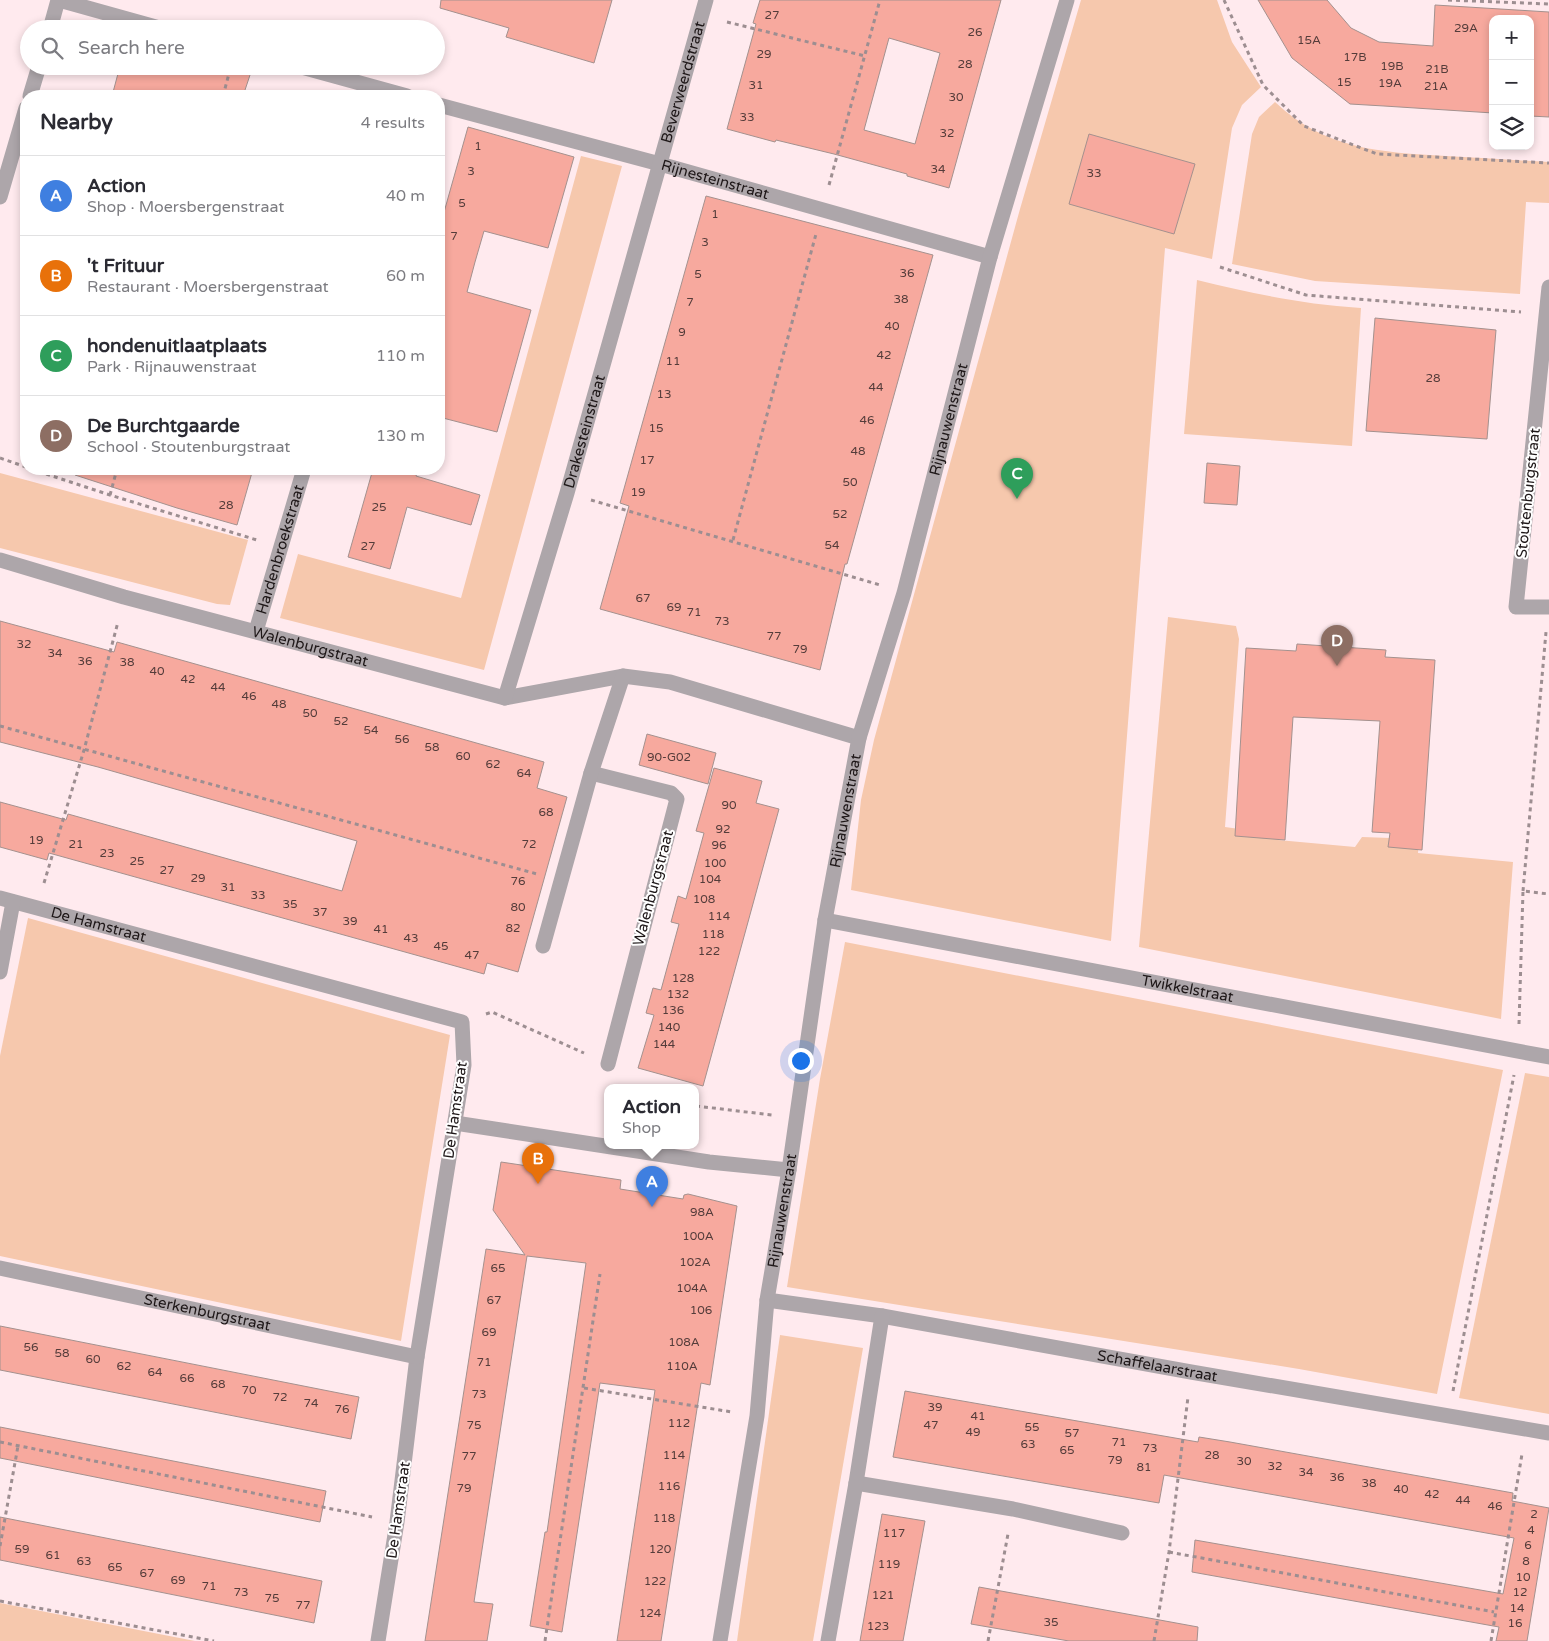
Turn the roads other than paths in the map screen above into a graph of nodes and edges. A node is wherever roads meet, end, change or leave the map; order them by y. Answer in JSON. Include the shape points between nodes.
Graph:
{"nodes":[{"id":1,"x":58,"y":0,"type":"edge"},
{"id":2,"x":706,"y":0,"type":"edge"},
{"id":3,"x":1067,"y":0,"type":"edge"},
{"id":4,"x":52,"y":20,"type":"edge"},
{"id":5,"x":130,"y":20,"type":"edge"},
{"id":6,"x":36,"y":75,"type":"edge"},
{"id":7,"x":331,"y":75,"type":"edge"},
{"id":8,"x":32,"y":90,"type":"edge"},
{"id":9,"x":385,"y":90,"type":"edge"},
{"id":10,"x":445,"y":107,"type":"edge"},
{"id":11,"x":20,"y":129,"type":"edge"},
{"id":12,"x":660,"y":164,"type":"junction"},
{"id":13,"x":0,"y":197,"type":"edge"},
{"id":14,"x":990,"y":257,"type":"junction"},
{"id":15,"x":1549,"y":287,"type":"edge"},
{"id":16,"x":302,"y":475,"type":"edge"},
{"id":17,"x":0,"y":560,"type":"edge"},
{"id":18,"x":1549,"y":607,"type":"edge"},
{"id":19,"x":256,"y":631,"type":"junction"},
{"id":20,"x":623,"y":676,"type":"junction"},
{"id":21,"x":505,"y":698,"type":"junction"},
{"id":22,"x":859,"y":738,"type":"junction"},
{"id":23,"x":591,"y":773,"type":"junction"},
{"id":24,"x":6,"y":900,"type":"edge"},
{"id":25,"x":825,"y":920,"type":"junction"},
{"id":26,"x":543,"y":946,"type":"dead end"},
{"id":27,"x":0,"y":972,"type":"edge"},
{"id":28,"x":1549,"y":1057,"type":"edge"},
{"id":29,"x":608,"y":1064,"type":"road end"},
{"id":30,"x":455,"y":1123,"type":"junction"},
{"id":31,"x":604,"y":1146,"type":"edge"},
{"id":32,"x":624,"y":1149,"type":"edge"},
{"id":33,"x":789,"y":1170,"type":"junction"},
{"id":34,"x":0,"y":1268,"type":"edge"},
{"id":35,"x":767,"y":1300,"type":"junction"},
{"id":36,"x":882,"y":1316,"type":"junction"},
{"id":37,"x":417,"y":1357,"type":"junction"},
{"id":38,"x":1549,"y":1433,"type":"edge"},
{"id":39,"x":856,"y":1483,"type":"junction"},
{"id":40,"x":1122,"y":1533,"type":"dead end"},
{"id":41,"x":378,"y":1641,"type":"edge"},
{"id":42,"x":720,"y":1641,"type":"edge"},
{"id":43,"x":828,"y":1641,"type":"edge"}],
"edges":[{"from":1,"to":4,"type":"street"},
{"from":1,"to":5,"type":"street"},
{"from":2,"to":12,"type":"street","name":"Beverweerdstraat"},
{"from":3,"to":14,"type":"street","name":"Rijnauwenstraat"},
{"from":6,"to":8,"type":"street"},
{"from":7,"to":9,"type":"street"},
{"from":10,"to":12,"type":"street","name":"Rijnesteinstraat"},
{"from":11,"to":13,"type":"street"},
{"from":12,"to":14,"type":"street","name":"Rijnesteinstraat"},
{"from":12,"to":21,"type":"street","name":"Drakesteinstraat"},
{"from":14,"to":22,"type":"street","name":"Rijnauwenstraat","via":[[904,592]]},
{"from":15,"to":18,"type":"street","name":"Stoutenburgstraat","via":[[1516,608]]},
{"from":16,"to":19,"type":"street","name":"Hardenbroekstraat"},
{"from":17,"to":19,"type":"street","name":"Walenburgstraat","via":[[124,597]]},
{"from":19,"to":21,"type":"street","name":"Walenburgstraat"},
{"from":20,"to":21,"type":"street","name":"Walenburgstraat"},
{"from":20,"to":22,"type":"street","name":"Walenburgstraat","via":[[670,682]]},
{"from":20,"to":23,"type":"street"},
{"from":22,"to":25,"type":"street","name":"Rijnauwenstraat"},
{"from":23,"to":26,"type":"street"},
{"from":23,"to":29,"type":"street","name":"Walenburgstraat","via":[[671,793],[676,799]]},
{"from":24,"to":27,"type":"street"},
{"from":24,"to":30,"type":"street","name":"De Hamstraat","via":[[462,1022],[464,1065]]},
{"from":25,"to":28,"type":"street","name":"Twikkelstraat"},
{"from":25,"to":33,"type":"street","name":"Rijnauwenstraat"},
{"from":30,"to":31,"type":"street"},
{"from":30,"to":37,"type":"street","name":"De Hamstraat"},
{"from":32,"to":33,"type":"street"},
{"from":33,"to":35,"type":"street","name":"Rijnauwenstraat"},
{"from":34,"to":37,"type":"street","name":"Sterkenburgstraat"},
{"from":35,"to":36,"type":"street","name":"Schaffelaarstraat"},
{"from":35,"to":42,"type":"street","name":"Rijnauwenstraat","via":[[757,1416]]},
{"from":36,"to":38,"type":"street","name":"Schaffelaarstraat"},
{"from":36,"to":39,"type":"street"},
{"from":37,"to":41,"type":"street","name":"De Hamstraat","via":[[397,1522]]},
{"from":39,"to":40,"type":"street","via":[[1013,1509]]},
{"from":39,"to":43,"type":"street"}]}
